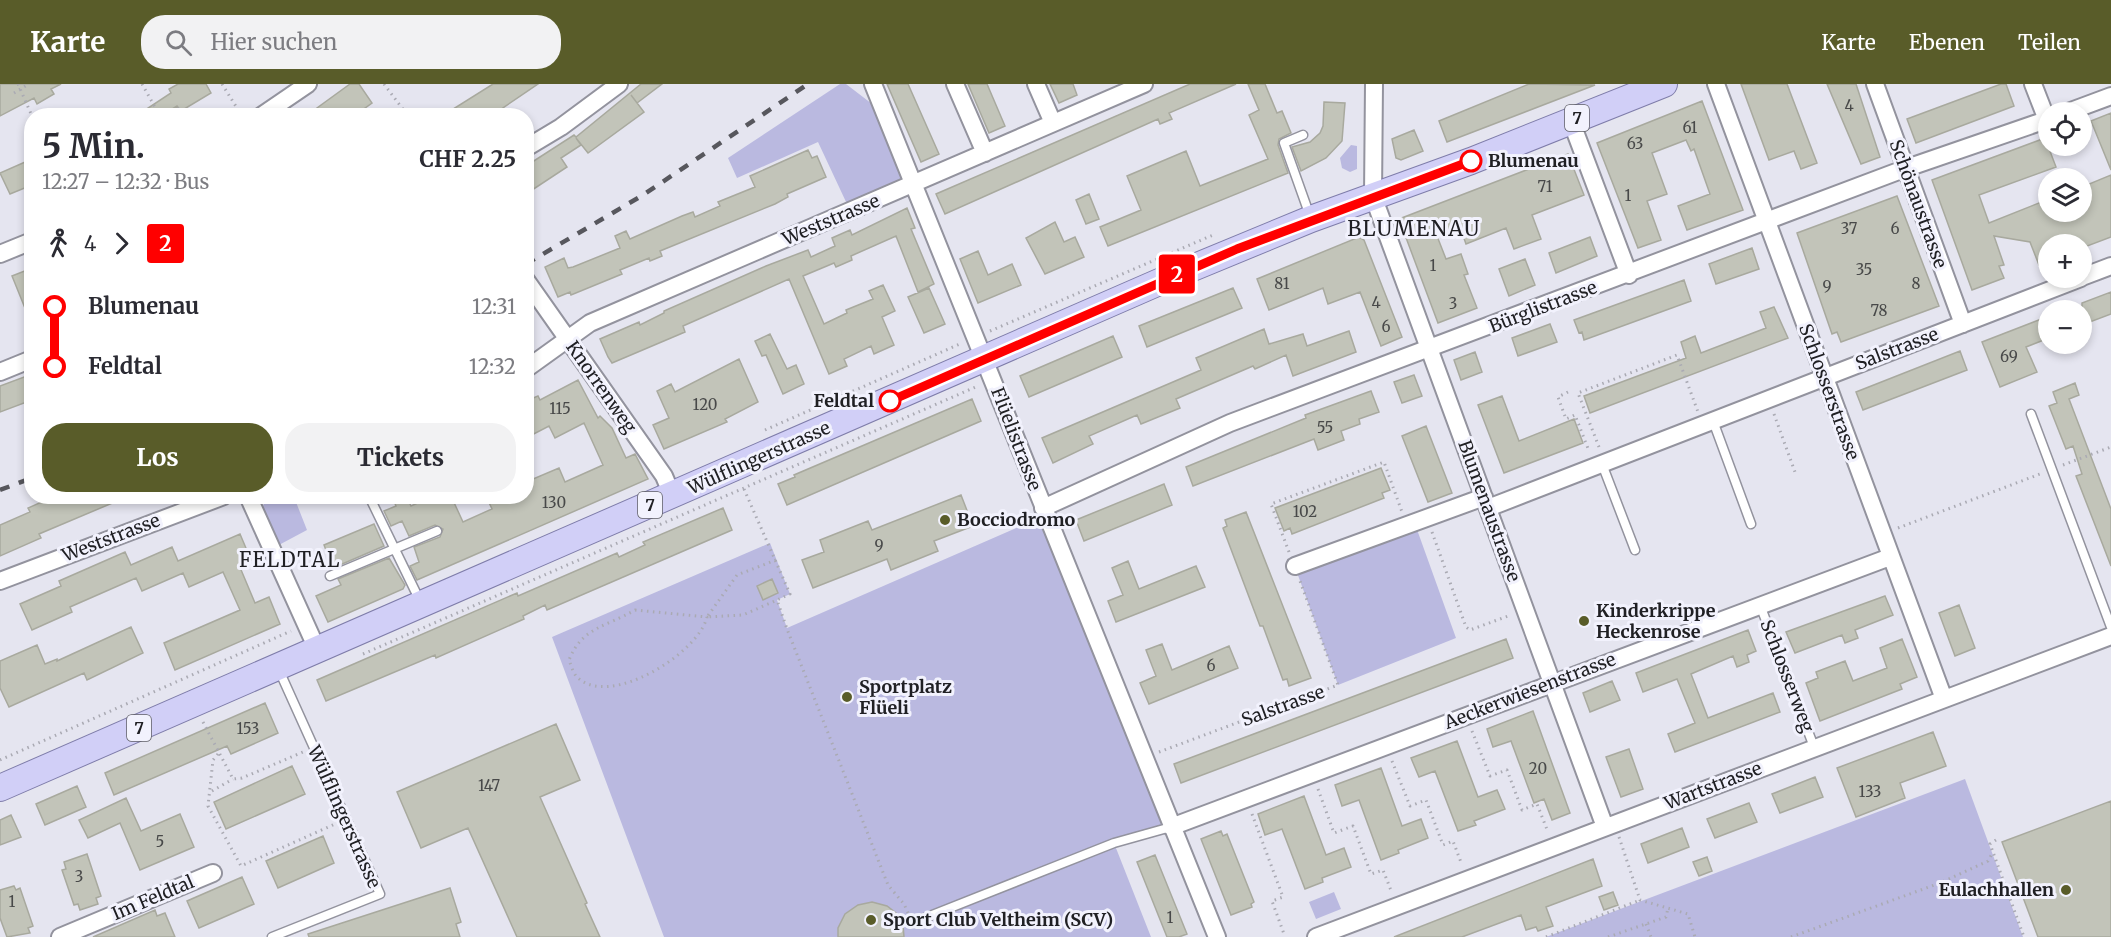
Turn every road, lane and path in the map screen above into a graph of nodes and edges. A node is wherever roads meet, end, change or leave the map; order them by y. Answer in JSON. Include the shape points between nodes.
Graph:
{"nodes":[{"id":1,"x":18,"y":84,"type":"edge"},
{"id":2,"x":142,"y":84,"type":"edge"},
{"id":3,"x":222,"y":84,"type":"edge"},
{"id":4,"x":308,"y":84,"type":"edge"},
{"id":5,"x":384,"y":84,"type":"edge"},
{"id":6,"x":619,"y":84,"type":"edge"},
{"id":7,"x":873,"y":84,"type":"edge"},
{"id":8,"x":955,"y":84,"type":"edge"},
{"id":9,"x":1036,"y":84,"type":"edge"},
{"id":10,"x":1144,"y":84,"type":"edge"},
{"id":11,"x":1374,"y":84,"type":"edge"},
{"id":12,"x":1664,"y":84,"type":"edge"},
{"id":13,"x":1716,"y":84,"type":"edge"},
{"id":14,"x":1875,"y":84,"type":"edge"},
{"id":15,"x":2033,"y":84,"type":"edge"},
{"id":16,"x":27,"y":85,"type":"edge"},
{"id":17,"x":20,"y":89,"type":"junction"},
{"id":18,"x":1121,"y":89,"type":"edge"},
{"id":19,"x":14,"y":93,"type":"dead end"},
{"id":20,"x":2111,"y":96,"type":"edge"},
{"id":21,"x":2040,"y":102,"type":"edge"},
{"id":22,"x":2092,"y":103,"type":"edge"},
{"id":23,"x":28,"y":108,"type":"edge"},
{"id":24,"x":156,"y":108,"type":"edge"},
{"id":25,"x":237,"y":108,"type":"edge"},
{"id":26,"x":273,"y":108,"type":"edge"},
{"id":27,"x":402,"y":108,"type":"edge"},
{"id":28,"x":1571,"y":121,"type":"junction"},
{"id":29,"x":1053,"y":123,"type":"junction"},
{"id":30,"x":2038,"y":123,"type":"edge"},
{"id":31,"x":1303,"y":135,"type":"dead end"},
{"id":32,"x":534,"y":143,"type":"edge"},
{"id":33,"x":985,"y":153,"type":"junction"},
{"id":34,"x":1904,"y":169,"type":"junction"},
{"id":35,"x":912,"y":185,"type":"junction"},
{"id":36,"x":1373,"y":196,"type":"junction"},
{"id":37,"x":1311,"y":219,"type":"junction"},
{"id":38,"x":1766,"y":222,"type":"junction"},
{"id":39,"x":24,"y":244,"type":"edge"},
{"id":40,"x":0,"y":254,"type":"edge"},
{"id":41,"x":2111,"y":266,"type":"edge"},
{"id":42,"x":2092,"y":273,"type":"edge"},
{"id":43,"x":1629,"y":275,"type":"junction"},
{"id":44,"x":2054,"y":288,"type":"edge"},
{"id":45,"x":534,"y":292,"type":"edge"},
{"id":46,"x":1963,"y":324,"type":"junction"},
{"id":47,"x":567,"y":340,"type":"junction"},
{"id":48,"x":1430,"y":350,"type":"junction"},
{"id":49,"x":24,"y":362,"type":"edge"},
{"id":50,"x":534,"y":363,"type":"edge"},
{"id":51,"x":0,"y":372,"type":"edge"},
{"id":52,"x":982,"y":372,"type":"junction"},
{"id":53,"x":1824,"y":378,"type":"junction"},
{"id":54,"x":1568,"y":392,"type":"dead end"},
{"id":55,"x":1769,"y":399,"type":"junction"},
{"id":56,"x":2031,"y":414,"type":"dead end"},
{"id":57,"x":1706,"y":417,"type":"junction"},
{"id":58,"x":2111,"y":447,"type":"edge"},
{"id":59,"x":1598,"y":457,"type":"junction"},
{"id":60,"x":2052,"y":470,"type":"junction"},
{"id":61,"x":1795,"y":472,"type":"dead end"},
{"id":62,"x":744,"y":489,"type":"junction"},
{"id":63,"x":672,"y":495,"type":"junction"},
{"id":64,"x":1486,"y":503,"type":"junction"},
{"id":65,"x":203,"y":504,"type":"edge"},
{"id":66,"x":252,"y":504,"type":"edge"},
{"id":67,"x":373,"y":504,"type":"edge"},
{"id":68,"x":1043,"y":508,"type":"junction"},
{"id":69,"x":1428,"y":519,"type":"junction"},
{"id":70,"x":1751,"y":524,"type":"dead end"},
{"id":71,"x":1407,"y":527,"type":"junction"},
{"id":72,"x":1893,"y":530,"type":"dead end"},
{"id":73,"x":437,"y":531,"type":"dead end"},
{"id":74,"x":397,"y":550,"type":"junction"},
{"id":75,"x":1635,"y":550,"type":"dead end"},
{"id":76,"x":1890,"y":557,"type":"junction"},
{"id":77,"x":776,"y":560,"type":"junction"},
{"id":78,"x":1295,"y":567,"type":"junction"},
{"id":79,"x":330,"y":576,"type":"dead end"},
{"id":80,"x":0,"y":580,"type":"edge"},
{"id":81,"x":777,"y":600,"type":"junction"},
{"id":82,"x":421,"y":604,"type":"junction"},
{"id":83,"x":1760,"y":605,"type":"junction"},
{"id":84,"x":1514,"y":614,"type":"dead end"},
{"id":85,"x":706,"y":617,"type":"junction"},
{"id":86,"x":2111,"y":627,"type":"edge"},
{"id":87,"x":296,"y":629,"type":"dead end"},
{"id":88,"x":2111,"y":636,"type":"edge"},
{"id":89,"x":317,"y":650,"type":"junction"},
{"id":90,"x":361,"y":655,"type":"dead end"},
{"id":91,"x":278,"y":668,"type":"junction"},
{"id":92,"x":1550,"y":683,"type":"junction"},
{"id":93,"x":1944,"y":699,"type":"junction"},
{"id":94,"x":1466,"y":715,"type":"junction"},
{"id":95,"x":203,"y":720,"type":"dead end"},
{"id":96,"x":1386,"y":746,"type":"junction"},
{"id":97,"x":313,"y":747,"type":"junction"},
{"id":98,"x":1814,"y":747,"type":"junction"},
{"id":99,"x":218,"y":754,"type":"junction"},
{"id":100,"x":1143,"y":758,"type":"junction"},
{"id":101,"x":0,"y":760,"type":"edge"},
{"id":102,"x":1312,"y":774,"type":"junction"},
{"id":103,"x":233,"y":779,"type":"junction"},
{"id":104,"x":0,"y":788,"type":"edge"},
{"id":105,"x":212,"y":791,"type":"junction"},
{"id":106,"x":1246,"y":799,"type":"junction"},
{"id":107,"x":346,"y":820,"type":"junction"},
{"id":108,"x":1609,"y":825,"type":"junction"},
{"id":109,"x":1171,"y":827,"type":"junction"},
{"id":110,"x":1549,"y":835,"type":"dead end"},
{"id":111,"x":1996,"y":840,"type":"dead end"},
{"id":112,"x":1993,"y":852,"type":"junction"},
{"id":113,"x":1463,"y":867,"type":"dead end"},
{"id":114,"x":213,"y":873,"type":"dead end"},
{"id":115,"x":1392,"y":894,"type":"dead end"},
{"id":116,"x":1640,"y":900,"type":"junction"},
{"id":117,"x":1668,"y":908,"type":"junction"},
{"id":118,"x":912,"y":923,"type":"joint"},
{"id":119,"x":1646,"y":924,"type":"junction"},
{"id":120,"x":1284,"y":934,"type":"dead end"},
{"id":121,"x":1557,"y":935,"type":"edge"},
{"id":122,"x":60,"y":937,"type":"edge"},
{"id":123,"x":272,"y":937,"type":"edge"},
{"id":124,"x":1217,"y":937,"type":"edge"},
{"id":125,"x":1316,"y":937,"type":"edge"},
{"id":126,"x":1546,"y":937,"type":"edge"},
{"id":127,"x":1608,"y":937,"type":"edge"},
{"id":128,"x":1651,"y":937,"type":"edge"},
{"id":129,"x":1695,"y":937,"type":"edge"},
{"id":130,"x":1791,"y":937,"type":"edge"},
{"id":131,"x":2024,"y":937,"type":"edge"}],
"edges":[{"from":1,"to":17,"type":"path"},
{"from":2,"to":24,"type":"path"},
{"from":3,"to":25,"type":"path"},
{"from":4,"to":26,"type":"street"},
{"from":5,"to":27,"type":"path"},
{"from":6,"to":32,"type":"street"},
{"from":7,"to":35,"type":"street","name":"Flüelistrasse"},
{"from":8,"to":33,"type":"street"},
{"from":9,"to":29,"type":"street"},
{"from":10,"to":18,"type":"street","name":"Weststrasse"},
{"from":11,"to":36,"type":"street"},
{"from":12,"to":28,"type":"main road","name":"Wülflingerstrasse","number":"7"},
{"from":13,"to":38,"type":"street","name":"Schlosserstrasse"},
{"from":14,"to":34,"type":"street","name":"Schönaustrasse"},
{"from":15,"to":21,"type":"street"},
{"from":16,"to":17,"type":"path"},
{"from":17,"to":19,"type":"path"},
{"from":17,"to":23,"type":"path"},
{"from":18,"to":29,"type":"street","name":"Weststrasse"},
{"from":20,"to":22,"type":"street"},
{"from":28,"to":36,"type":"main road","name":"Wülflingerstrasse","number":"7"},
{"from":28,"to":43,"type":"street"},
{"from":29,"to":33,"type":"street","name":"Weststrasse"},
{"from":30,"to":34,"type":"street","name":"Bürglistrasse"},
{"from":31,"to":37,"type":"lane","via":[[1284,143]]},
{"from":33,"to":35,"type":"street","name":"Weststrasse"},
{"from":34,"to":38,"type":"street","name":"Bürglistrasse"},
{"from":34,"to":46,"type":"street","name":"Schönaustrasse"},
{"from":35,"to":47,"type":"street","name":"Weststrasse","via":[[590,323]]},
{"from":35,"to":52,"type":"street","name":"Flüelistrasse"},
{"from":36,"to":37,"type":"main road","name":"Wülflingerstrasse","number":"7"},
{"from":36,"to":48,"type":"street","name":"Blumenaustrasse"},
{"from":37,"to":52,"type":"main road","name":"Wülflingerstrasse","number":"7","via":[[1164,279]]},
{"from":38,"to":43,"type":"street","name":"Bürglistrasse"},
{"from":38,"to":53,"type":"street","name":"Schlosserstrasse"},
{"from":39,"to":40,"type":"street"},
{"from":41,"to":42,"type":"street","name":"Salstrasse"},
{"from":43,"to":48,"type":"street","name":"Bürglistrasse"},
{"from":44,"to":46,"type":"street","name":"Salstrasse"},
{"from":45,"to":47,"type":"street","name":"Knorrenweg"},
{"from":46,"to":53,"type":"street","name":"Salstrasse"},
{"from":47,"to":50,"type":"street","name":"Weststrasse"},
{"from":47,"to":63,"type":"street","name":"Knorrenweg","via":[[663,476]]},
{"from":48,"to":64,"type":"street","name":"Blumenaustrasse"},
{"from":48,"to":68,"type":"street","name":"Bürglistrasse","via":[[1230,423]]},
{"from":49,"to":51,"type":"street"},
{"from":52,"to":62,"type":"path"},
{"from":52,"to":63,"type":"main road","name":"Wülflingerstrasse","number":"7"},
{"from":52,"to":68,"type":"street","name":"Flüelistrasse","via":[[993,379]]},
{"from":53,"to":55,"type":"street","name":"Salstrasse"},
{"from":53,"to":76,"type":"street","name":"Schlosserstrasse"},
{"from":54,"to":59,"type":"path","via":[[1558,397],[1566,419],[1575,415]]},
{"from":55,"to":57,"type":"street","name":"Salstrasse"},
{"from":55,"to":61,"type":"path"},
{"from":56,"to":60,"type":"lane"},
{"from":57,"to":59,"type":"street","name":"Salstrasse"},
{"from":57,"to":59,"type":"path","via":[[1677,355],[1578,393]]},
{"from":57,"to":70,"type":"lane"},
{"from":58,"to":60,"type":"path"},
{"from":59,"to":64,"type":"street","name":"Salstrasse"},
{"from":59,"to":75,"type":"lane"},
{"from":60,"to":72,"type":"path"},
{"from":60,"to":86,"type":"lane"},
{"from":62,"to":77,"type":"path"},
{"from":62,"to":90,"type":"path"},
{"from":63,"to":82,"type":"main road","name":"Wülflingerstrasse","number":"7"},
{"from":64,"to":69,"type":"street","name":"Salstrasse"},
{"from":64,"to":92,"type":"street","name":"Blumenaustrasse"},
{"from":65,"to":80,"type":"street","name":"Weststrasse"},
{"from":66,"to":89,"type":"street"},
{"from":67,"to":74,"type":"lane"},
{"from":68,"to":100,"type":"street","name":"Flüelistrasse"},
{"from":69,"to":71,"type":"street","name":"Salstrasse"},
{"from":69,"to":84,"type":"path","via":[[1466,627],[1470,630]]},
{"from":71,"to":78,"type":"street","name":"Salstrasse"},
{"from":71,"to":78,"type":"path","name":"Salstrasse","via":[[1384,462],[1271,504]]},
{"from":73,"to":74,"type":"lane"},
{"from":74,"to":79,"type":"lane"},
{"from":74,"to":82,"type":"lane"},
{"from":76,"to":83,"type":"street","name":"Aeckerwiesenstrasse"},
{"from":76,"to":93,"type":"street","name":"Schlosserstrasse"},
{"from":77,"to":81,"type":"path","via":[[790,594]]},
{"from":77,"to":85,"type":"path","via":[[736,575]]},
{"from":78,"to":100,"type":"path","name":"Salstrasse","via":[[1338,685]]},
{"from":81,"to":85,"type":"path","via":[[743,615]]},
{"from":81,"to":118,"type":"path","via":[[888,885],[904,904]]},
{"from":82,"to":89,"type":"main road","name":"Wülflingerstrasse","number":"7"},
{"from":83,"to":92,"type":"street","name":"Aeckerwiesenstrasse"},
{"from":83,"to":98,"type":"lane","name":"Schlosserweg"},
{"from":85,"to":85,"type":"path","via":[[635,610],[588,632],[575,644],[569,660],[577,677],[591,684],[620,686],[663,666],[684,651],[699,636]]},
{"from":87,"to":101,"type":"path"},
{"from":88,"to":93,"type":"street","name":"Wartstrasse"},
{"from":89,"to":91,"type":"main road","name":"Wülflingerstrasse","number":"7"},
{"from":91,"to":97,"type":"lane","name":"Wülflingerstrasse"},
{"from":91,"to":104,"type":"main road","name":"Wülflingerstrasse","number":"7"},
{"from":92,"to":94,"type":"street","name":"Aeckerwiesenstrasse"},
{"from":92,"to":108,"type":"street","name":"Blumenaustrasse"},
{"from":93,"to":98,"type":"street","name":"Wartstrasse"},
{"from":94,"to":96,"type":"street","name":"Aeckerwiesenstrasse"},
{"from":94,"to":110,"type":"path","via":[[1490,776],[1507,770],[1522,810],[1537,804]]},
{"from":95,"to":99,"type":"path"},
{"from":96,"to":102,"type":"street","name":"Aeckerwiesenstrasse"},
{"from":96,"to":113,"type":"path","via":[[1410,807],[1426,800],[1443,845],[1453,841]]},
{"from":97,"to":103,"type":"path"},
{"from":97,"to":107,"type":"lane","name":"Wülflingerstrasse"},
{"from":98,"to":108,"type":"street","name":"Wartstrasse"},
{"from":99,"to":103,"type":"path"},
{"from":99,"to":105,"type":"path","via":[[213,760]]},
{"from":100,"to":109,"type":"street","name":"Flüelistrasse"},
{"from":102,"to":106,"type":"street","name":"Aeckerwiesenstrasse"},
{"from":102,"to":115,"type":"path","via":[[1334,833],[1353,826],[1371,874],[1383,870]]},
{"from":103,"to":105,"type":"path"},
{"from":105,"to":107,"type":"path","via":[[208,806],[241,866]]},
{"from":106,"to":109,"type":"street","name":"Aeckerwiesenstrasse"},
{"from":106,"to":120,"type":"path","via":[[1283,897],[1272,901]]},
{"from":107,"to":123,"type":"lane","name":"Wülflingerstrasse","via":[[380,894]]},
{"from":108,"to":116,"type":"path"},
{"from":108,"to":125,"type":"street","name":"Wartstrasse"},
{"from":109,"to":118,"type":"lane","via":[[1114,843]]},
{"from":109,"to":124,"type":"street","name":"Flüelistrasse"},
{"from":111,"to":112,"type":"path","via":[[1990,844]]},
{"from":112,"to":130,"type":"path","via":[[1988,861],[1940,883]]},
{"from":112,"to":131,"type":"path"},
{"from":114,"to":122,"type":"street","name":"Im Feldtal"},
{"from":116,"to":117,"type":"path"},
{"from":116,"to":121,"type":"path"},
{"from":117,"to":119,"type":"path","via":[[1666,917]]},
{"from":117,"to":129,"type":"path","via":[[1688,914]]},
{"from":119,"to":127,"type":"path"},
{"from":119,"to":128,"type":"path"},
{"from":121,"to":126,"type":"path"}]}
